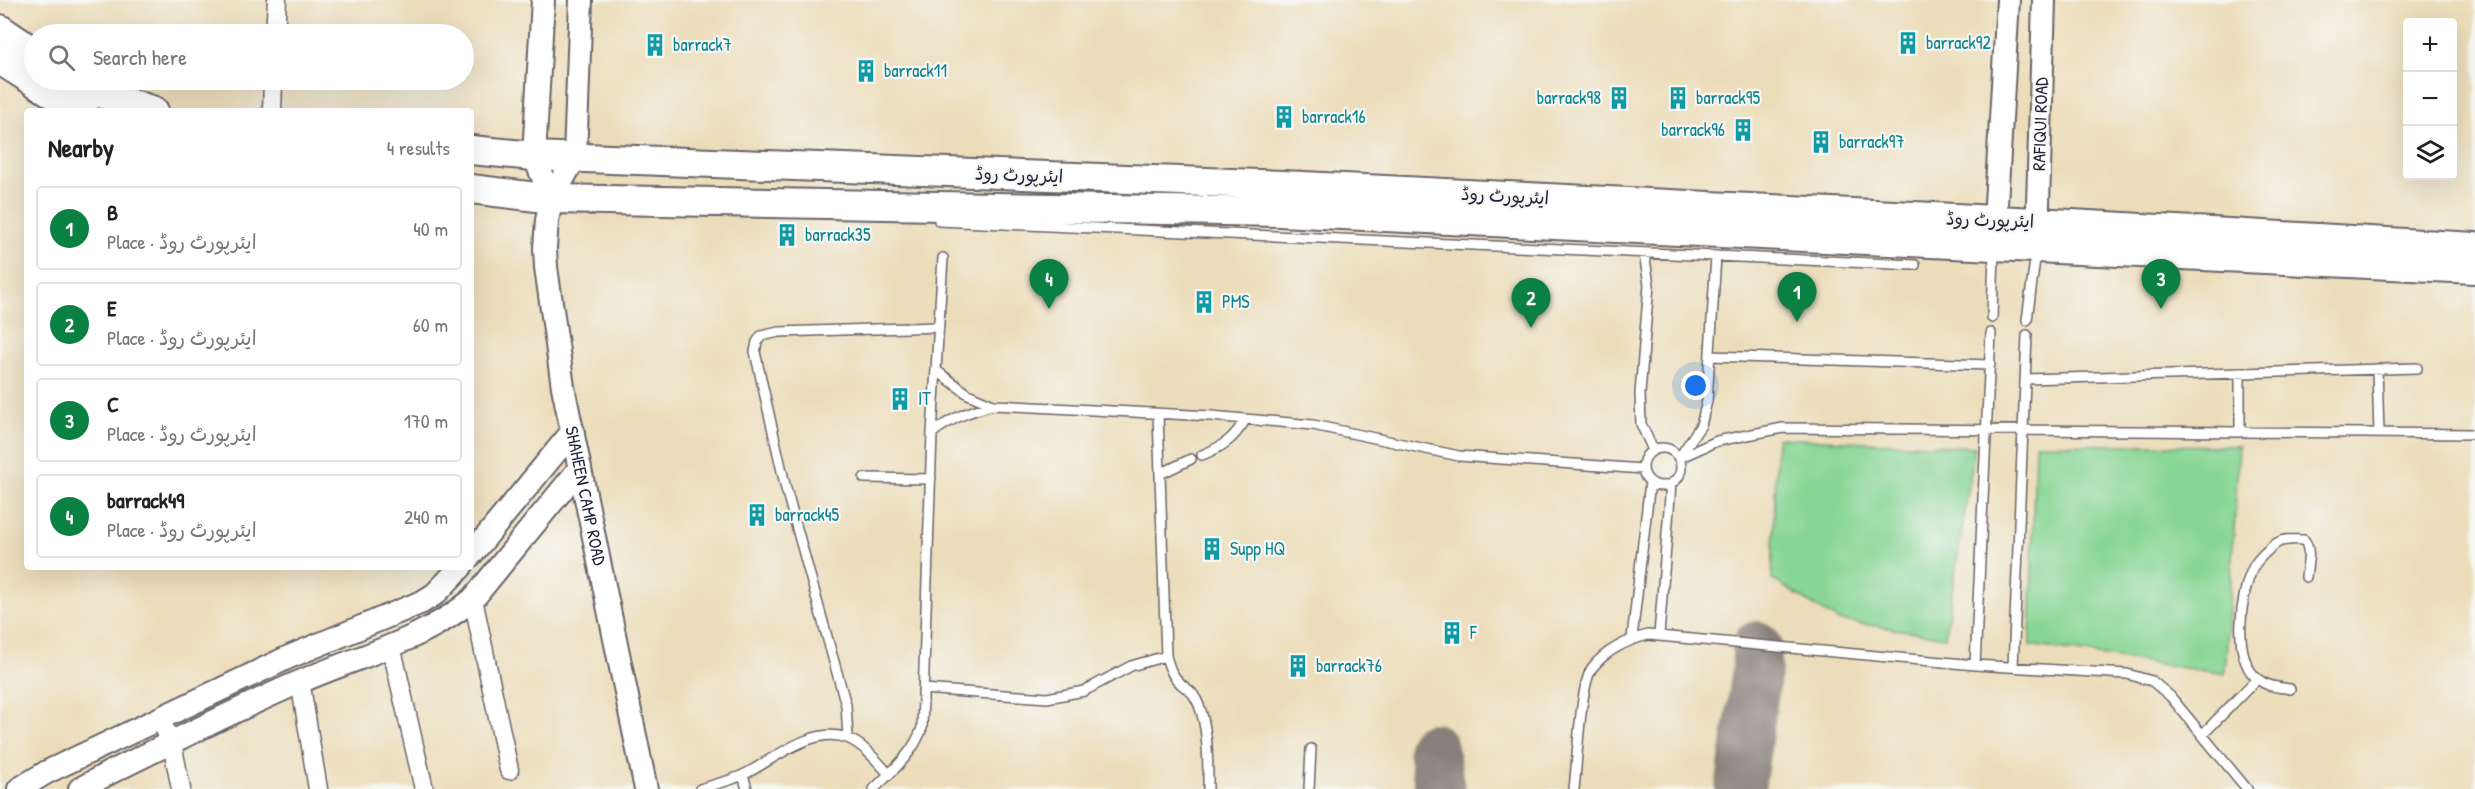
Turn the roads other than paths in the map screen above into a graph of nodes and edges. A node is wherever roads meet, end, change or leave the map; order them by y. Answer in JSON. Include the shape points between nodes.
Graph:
{"nodes":[{"id":1,"x":277,"y":0,"type":"edge"},
{"id":2,"x":543,"y":0,"type":"edge"},
{"id":3,"x":581,"y":0,"type":"edge"},
{"id":4,"x":2008,"y":0,"type":"edge"},
{"id":5,"x":2044,"y":0,"type":"edge"},
{"id":6,"x":276,"y":24,"type":"edge"},
{"id":7,"x":0,"y":29,"type":"edge"},
{"id":8,"x":24,"y":45,"type":"edge"},
{"id":9,"x":0,"y":60,"type":"edge"},
{"id":10,"x":24,"y":75,"type":"edge"},
{"id":11,"x":47,"y":90,"type":"edge"},
{"id":12,"x":94,"y":90,"type":"edge"},
{"id":13,"x":273,"y":90,"type":"edge"},
{"id":14,"x":76,"y":108,"type":"edge"},
{"id":15,"x":145,"y":108,"type":"edge"},
{"id":16,"x":272,"y":108,"type":"edge"},
{"id":17,"x":474,"y":150,"type":"edge"},
{"id":18,"x":534,"y":156,"type":"junction"},
{"id":19,"x":575,"y":158,"type":"junction"},
{"id":20,"x":474,"y":189,"type":"edge"},
{"id":21,"x":552,"y":199,"type":"junction"},
{"id":22,"x":939,"y":222,"type":"dead end"},
{"id":23,"x":1995,"y":233,"type":"junction"},
{"id":24,"x":2037,"y":234,"type":"junction"},
{"id":25,"x":2475,"y":247,"type":"edge"},
{"id":26,"x":1644,"y":253,"type":"junction"},
{"id":27,"x":1716,"y":256,"type":"junction"},
{"id":28,"x":943,"y":258,"type":"dead end"},
{"id":29,"x":1915,"y":265,"type":"dead end"},
{"id":30,"x":2475,"y":269,"type":"edge"},
{"id":31,"x":1992,"y":318,"type":"dead end"},
{"id":32,"x":2027,"y":320,"type":"dead end"},
{"id":33,"x":939,"y":327,"type":"junction"},
{"id":34,"x":1991,"y":333,"type":"dead end"},
{"id":35,"x":2027,"y":335,"type":"dead end"},
{"id":36,"x":1710,"y":356,"type":"junction"},
{"id":37,"x":1990,"y":366,"type":"junction"},
{"id":38,"x":2417,"y":368,"type":"dead end"},
{"id":39,"x":2377,"y":369,"type":"junction"},
{"id":40,"x":937,"y":371,"type":"junction"},
{"id":41,"x":2240,"y":373,"type":"junction"},
{"id":42,"x":2026,"y":379,"type":"junction"},
{"id":43,"x":993,"y":405,"type":"junction"},
{"id":44,"x":1158,"y":414,"type":"junction"},
{"id":45,"x":1245,"y":420,"type":"junction"},
{"id":46,"x":1988,"y":430,"type":"junction"},
{"id":47,"x":2023,"y":430,"type":"junction"},
{"id":48,"x":573,"y":431,"type":"junction"},
{"id":49,"x":2240,"y":432,"type":"junction"},
{"id":50,"x":932,"y":433,"type":"junction"},
{"id":51,"x":2379,"y":433,"type":"junction"},
{"id":52,"x":2475,"y":434,"type":"edge"},
{"id":53,"x":1653,"y":450,"type":"junction"},
{"id":54,"x":1202,"y":455,"type":"dead end"},
{"id":55,"x":1679,"y":458,"type":"junction"},
{"id":56,"x":1191,"y":459,"type":"dead end"},
{"id":57,"x":580,"y":468,"type":"junction"},
{"id":58,"x":1643,"y":469,"type":"junction"},
{"id":59,"x":1160,"y":474,"type":"junction"},
{"id":60,"x":864,"y":478,"type":"dead end"},
{"id":61,"x":931,"y":479,"type":"junction"},
{"id":62,"x":1650,"y":482,"type":"junction"},
{"id":63,"x":1671,"y":484,"type":"junction"},
{"id":64,"x":474,"y":551,"type":"edge"},
{"id":65,"x":458,"y":570,"type":"edge"},
{"id":66,"x":2306,"y":577,"type":"dead end"},
{"id":67,"x":473,"y":598,"type":"junction"},
{"id":68,"x":1659,"y":635,"type":"junction"},
{"id":69,"x":1632,"y":638,"type":"junction"},
{"id":70,"x":391,"y":645,"type":"junction"},
{"id":71,"x":1166,"y":656,"type":"junction"},
{"id":72,"x":1975,"y":665,"type":"junction"},
{"id":73,"x":2013,"y":667,"type":"junction"},
{"id":74,"x":2257,"y":679,"type":"junction"},
{"id":75,"x":300,"y":681,"type":"junction"},
{"id":76,"x":923,"y":688,"type":"junction"},
{"id":77,"x":2290,"y":689,"type":"dead end"},
{"id":78,"x":159,"y":718,"type":"junction"},
{"id":79,"x":2202,"y":735,"type":"junction"},
{"id":80,"x":848,"y":738,"type":"junction"},
{"id":81,"x":172,"y":743,"type":"junction"},
{"id":82,"x":1311,"y":749,"type":"dead end"},
{"id":83,"x":508,"y":770,"type":"dead end"},
{"id":84,"x":889,"y":774,"type":"junction"},
{"id":85,"x":743,"y":775,"type":"junction"},
{"id":86,"x":19,"y":789,"type":"edge"},
{"id":87,"x":80,"y":789,"type":"edge"},
{"id":88,"x":181,"y":789,"type":"edge"},
{"id":89,"x":318,"y":789,"type":"edge"},
{"id":90,"x":424,"y":789,"type":"edge"},
{"id":91,"x":646,"y":789,"type":"edge"},
{"id":92,"x":700,"y":789,"type":"edge"},
{"id":93,"x":747,"y":789,"type":"edge"},
{"id":94,"x":874,"y":789,"type":"edge"},
{"id":95,"x":1208,"y":789,"type":"edge"},
{"id":96,"x":1309,"y":789,"type":"edge"},
{"id":97,"x":1574,"y":789,"type":"edge"},
{"id":98,"x":2247,"y":789,"type":"edge"}],
"edges":[{"from":1,"to":6,"type":"street"},
{"from":2,"to":18,"type":"street"},
{"from":3,"to":19,"type":"street"},
{"from":4,"to":23,"type":"street","name":"RAFIQUI ROAD"},
{"from":5,"to":24,"type":"street","name":"RAFIQUI ROAD"},
{"from":7,"to":8,"type":"main road"},
{"from":9,"to":10,"type":"main road"},
{"from":11,"to":14,"type":"main road"},
{"from":12,"to":15,"type":"main road"},
{"from":13,"to":16,"type":"street"},
{"from":17,"to":18,"type":"main road","name":"ایئرپورٹ روڈ"},
{"from":18,"to":19,"type":"main road","name":"ایئرپورٹ روڈ"},
{"from":18,"to":21,"type":"street"},
{"from":19,"to":21,"type":"street"},
{"from":19,"to":23,"type":"main road","name":"ایئرپورٹ روڈ","via":[[1294,186]]},
{"from":20,"to":21,"type":"main road"},
{"from":21,"to":23,"type":"main road","via":[[1278,212]]},
{"from":21,"to":48,"type":"street","name":"SHAHEEN CAMP ROAD","via":[[547,220],[546,267]]},
{"from":22,"to":26,"type":"lane"},
{"from":23,"to":24,"type":"main road"},
{"from":23,"to":31,"type":"lane"},
{"from":24,"to":25,"type":"main road","name":"ایئرپورٹ روڈ"},
{"from":24,"to":30,"type":"main road"},
{"from":24,"to":32,"type":"lane"},
{"from":26,"to":27,"type":"lane"},
{"from":26,"to":53,"type":"lane","via":[[1649,285],[1641,424]]},
{"from":27,"to":29,"type":"lane"},
{"from":27,"to":36,"type":"lane"},
{"from":28,"to":33,"type":"lane"},
{"from":33,"to":40,"type":"lane"},
{"from":33,"to":80,"type":"lane","via":[[779,332],[761,336],[757,342],[755,352],[786,489],[846,705]]},
{"from":34,"to":37,"type":"lane"},
{"from":35,"to":42,"type":"lane"},
{"from":36,"to":37,"type":"lane"},
{"from":36,"to":55,"type":"lane","via":[[1701,424]]},
{"from":37,"to":46,"type":"lane"},
{"from":38,"to":39,"type":"lane"},
{"from":39,"to":41,"type":"lane"},
{"from":39,"to":51,"type":"lane"},
{"from":40,"to":43,"type":"lane","via":[[968,394]]},
{"from":40,"to":50,"type":"lane"},
{"from":41,"to":42,"type":"lane"},
{"from":41,"to":49,"type":"lane"},
{"from":42,"to":47,"type":"lane"},
{"from":43,"to":44,"type":"lane"},
{"from":43,"to":50,"type":"lane","via":[[965,412]]},
{"from":44,"to":45,"type":"lane"},
{"from":44,"to":59,"type":"lane"},
{"from":45,"to":54,"type":"lane","via":[[1227,443]]},
{"from":45,"to":58,"type":"lane","via":[[1313,425],[1459,456]]},
{"from":46,"to":47,"type":"lane"},
{"from":46,"to":55,"type":"lane","via":[[1783,428],[1717,441]]},
{"from":46,"to":72,"type":"lane"},
{"from":47,"to":49,"type":"lane"},
{"from":47,"to":73,"type":"lane"},
{"from":48,"to":57,"type":"street","name":"SHAHEEN CAMP ROAD"},
{"from":48,"to":64,"type":"street"},
{"from":49,"to":51,"type":"lane"},
{"from":50,"to":61,"type":"lane"},
{"from":51,"to":52,"type":"lane"},
{"from":53,"to":55,"type":"lane","via":[[1667,448]]},
{"from":53,"to":58,"type":"lane"},
{"from":55,"to":63,"type":"lane","via":[[1681,473]]},
{"from":56,"to":59,"type":"lane"},
{"from":57,"to":67,"type":"street"},
{"from":57,"to":91,"type":"street","name":"SHAHEEN CAMP ROAD"},
{"from":58,"to":62,"type":"lane"},
{"from":59,"to":71,"type":"lane"},
{"from":60,"to":61,"type":"lane"},
{"from":61,"to":76,"type":"lane"},
{"from":62,"to":63,"type":"lane","via":[[1664,487]]},
{"from":62,"to":69,"type":"lane"},
{"from":63,"to":68,"type":"lane"},
{"from":65,"to":78,"type":"street","via":[[422,602],[289,657]]},
{"from":66,"to":74,"type":"lane","via":[[2309,549],[2304,540],[2276,544],[2255,564],[2248,580],[2240,633],[2242,652]]},
{"from":67,"to":70,"type":"street","via":[[438,624]]},
{"from":67,"to":83,"type":"street"},
{"from":68,"to":69,"type":"lane"},
{"from":68,"to":72,"type":"lane"},
{"from":69,"to":97,"type":"lane","via":[[1605,655],[1591,670]]},
{"from":70,"to":75,"type":"street"},
{"from":70,"to":90,"type":"street"},
{"from":71,"to":76,"type":"lane","via":[[1131,666],[1084,691],[1047,698]]},
{"from":71,"to":95,"type":"lane","via":[[1170,670],[1192,693],[1202,714]]},
{"from":72,"to":73,"type":"lane"},
{"from":73,"to":79,"type":"lane","via":[[2127,674],[2152,681],[2170,696]]},
{"from":74,"to":77,"type":"lane","via":[[2269,686]]},
{"from":74,"to":79,"type":"lane"},
{"from":75,"to":81,"type":"street"},
{"from":75,"to":89,"type":"street"},
{"from":76,"to":84,"type":"lane","via":[[922,728],[916,744]]},
{"from":78,"to":81,"type":"street"},
{"from":78,"to":86,"type":"street"},
{"from":79,"to":98,"type":"lane"},
{"from":80,"to":84,"type":"lane","via":[[871,754]]},
{"from":80,"to":85,"type":"lane","via":[[822,736],[805,741]]},
{"from":81,"to":87,"type":"street"},
{"from":81,"to":88,"type":"street"},
{"from":82,"to":96,"type":"lane"},
{"from":84,"to":94,"type":"lane"},
{"from":85,"to":92,"type":"lane"},
{"from":85,"to":93,"type":"lane"}]}
